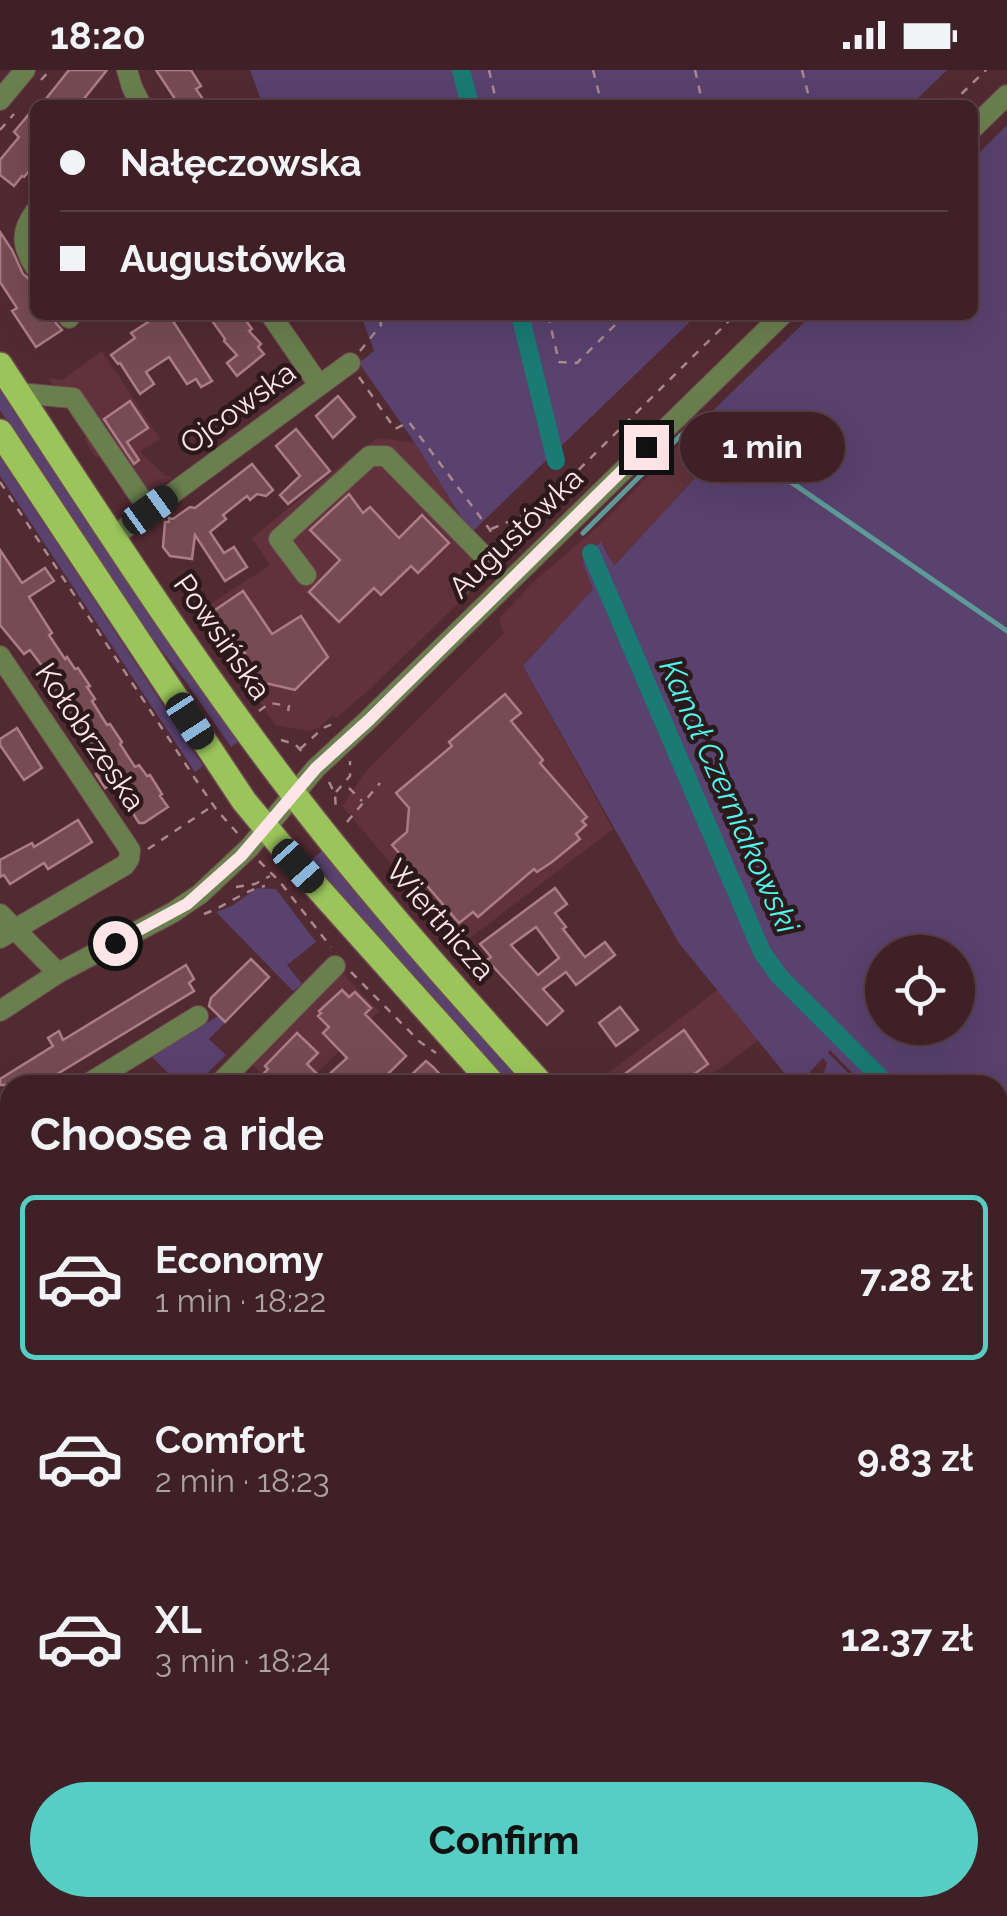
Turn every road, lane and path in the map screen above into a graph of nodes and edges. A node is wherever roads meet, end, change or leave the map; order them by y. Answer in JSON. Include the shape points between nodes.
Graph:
{"nodes":[{"id":1,"x":25,"y":70,"type":"edge"},
{"id":2,"x":489,"y":70,"type":"edge"},
{"id":3,"x":593,"y":70,"type":"edge"},
{"id":4,"x":695,"y":70,"type":"edge"},
{"id":5,"x":802,"y":70,"type":"edge"},
{"id":6,"x":986,"y":70,"type":"edge"},
{"id":7,"x":1007,"y":95,"type":"edge"},
{"id":8,"x":0,"y":100,"type":"edge"},
{"id":9,"x":497,"y":100,"type":"edge"},
{"id":10,"x":601,"y":100,"type":"edge"},
{"id":11,"x":702,"y":100,"type":"edge"},
{"id":12,"x":810,"y":100,"type":"edge"},
{"id":13,"x":955,"y":100,"type":"edge"},
{"id":14,"x":978,"y":123,"type":"edge"},
{"id":15,"x":30,"y":220,"type":"edge"},
{"id":16,"x":30,"y":260,"type":"edge"},
{"id":17,"x":275,"y":320,"type":"edge"},
{"id":18,"x":380,"y":320,"type":"edge"},
{"id":19,"x":549,"y":320,"type":"edge"},
{"id":20,"x":621,"y":320,"type":"edge"},
{"id":21,"x":730,"y":320,"type":"edge"},
{"id":22,"x":777,"y":320,"type":"edge"},
{"id":23,"x":350,"y":363,"type":"junction"},
{"id":24,"x":0,"y":365,"type":"edge"},
{"id":25,"x":319,"y":385,"type":"junction"},
{"id":26,"x":18,"y":393,"type":"junction"},
{"id":27,"x":0,"y":432,"type":"edge"},
{"id":28,"x":0,"y":482,"type":"edge"},
{"id":29,"x":539,"y":509,"type":"junction"},
{"id":30,"x":150,"y":510,"type":"junction"},
{"id":31,"x":490,"y":530,"type":"junction"},
{"id":32,"x":113,"y":537,"type":"junction"},
{"id":33,"x":482,"y":554,"type":"dead end"},
{"id":34,"x":306,"y":575,"type":"dead end"},
{"id":35,"x":0,"y":656,"type":"edge"},
{"id":36,"x":259,"y":711,"type":"dead end"},
{"id":37,"x":288,"y":711,"type":"dead end"},
{"id":38,"x":277,"y":740,"type":"dead end"},
{"id":39,"x":346,"y":741,"type":"junction"},
{"id":40,"x":302,"y":752,"type":"dead end"},
{"id":41,"x":380,"y":783,"type":"dead end"},
{"id":42,"x":330,"y":784,"type":"dead end"},
{"id":43,"x":349,"y":788,"type":"dead end"},
{"id":44,"x":294,"y":794,"type":"junction"},
{"id":45,"x":335,"y":794,"type":"junction"},
{"id":46,"x":362,"y":802,"type":"junction"},
{"id":47,"x":208,"y":810,"type":"dead end"},
{"id":48,"x":335,"y":819,"type":"dead end"},
{"id":49,"x":347,"y":822,"type":"dead end"},
{"id":50,"x":266,"y":828,"type":"junction"},
{"id":51,"x":235,"y":830,"type":"dead end"},
{"id":52,"x":130,"y":855,"type":"junction"},
{"id":53,"x":262,"y":866,"type":"dead end"},
{"id":54,"x":272,"y":875,"type":"junction"},
{"id":55,"x":236,"y":887,"type":"dead end"},
{"id":56,"x":0,"y":914,"type":"edge"},
{"id":57,"x":8,"y":933,"type":"edge"},
{"id":58,"x":329,"y":944,"type":"dead end"},
{"id":59,"x":342,"y":968,"type":"joint"},
{"id":60,"x":58,"y":973,"type":"junction"},
{"id":61,"x":0,"y":1012,"type":"edge"},
{"id":62,"x":198,"y":1016,"type":"dead end"},
{"id":63,"x":436,"y":1053,"type":"dead end"},
{"id":64,"x":102,"y":1075,"type":"edge"},
{"id":65,"x":229,"y":1075,"type":"edge"},
{"id":66,"x":485,"y":1075,"type":"edge"},
{"id":67,"x":533,"y":1075,"type":"edge"}],
"edges":[{"from":1,"to":8,"type":"street"},
{"from":2,"to":9,"type":"path"},
{"from":3,"to":10,"type":"path"},
{"from":4,"to":11,"type":"path"},
{"from":5,"to":12,"type":"path"},
{"from":6,"to":13,"type":"path"},
{"from":7,"to":14,"type":"street"},
{"from":15,"to":16,"type":"street","via":[[22,241]]},
{"from":17,"to":25,"type":"street"},
{"from":18,"to":23,"type":"path"},
{"from":19,"to":20,"type":"path","via":[[562,364],[577,363]]},
{"from":21,"to":29,"type":"path"},
{"from":22,"to":39,"type":"street","name":"Augustówka"},
{"from":23,"to":25,"type":"street","name":"Ojcowska"},
{"from":23,"to":31,"type":"path","via":[[396,430],[409,422]]},
{"from":24,"to":26,"type":"main road","name":"Powsińska"},
{"from":25,"to":30,"type":"street","name":"Ojcowska"},
{"from":26,"to":30,"type":"street","via":[[73,398]]},
{"from":26,"to":32,"type":"main road","name":"Powsińska"},
{"from":27,"to":50,"type":"main road"},
{"from":28,"to":51,"type":"path"},
{"from":29,"to":31,"type":"path"},
{"from":29,"to":31,"type":"path","via":[[498,554]]},
{"from":30,"to":32,"type":"street","name":"Ojcowska"},
{"from":32,"to":44,"type":"main road","name":"Powsińska"},
{"from":33,"to":34,"type":"street","via":[[386,456],[370,456],[278,539]]},
{"from":35,"to":52,"type":"street","name":"Kołobrzeska"},
{"from":36,"to":37,"type":"path","via":[[270,703]]},
{"from":38,"to":40,"type":"path"},
{"from":39,"to":44,"type":"street","name":"Augustówka"},
{"from":39,"to":45,"type":"path","via":[[351,771]]},
{"from":41,"to":46,"type":"path"},
{"from":42,"to":45,"type":"path"},
{"from":43,"to":46,"type":"path"},
{"from":44,"to":50,"type":"street","name":"Augustówka"},
{"from":44,"to":67,"type":"main road","name":"Wiertnicza"},
{"from":45,"to":48,"type":"path"},
{"from":46,"to":49,"type":"path"},
{"from":47,"to":52,"type":"path"},
{"from":50,"to":60,"type":"street","name":"Augustówka","via":[[187,904]]},
{"from":50,"to":66,"type":"main road"},
{"from":52,"to":57,"type":"street","via":[[125,865]]},
{"from":53,"to":54,"type":"path"},
{"from":54,"to":55,"type":"path"},
{"from":54,"to":58,"type":"path"},
{"from":56,"to":57,"type":"street"},
{"from":57,"to":60,"type":"street"},
{"from":59,"to":63,"type":"path"},
{"from":59,"to":65,"type":"street"},
{"from":60,"to":61,"type":"street","name":"Augustówka"},
{"from":62,"to":64,"type":"street"}]}
